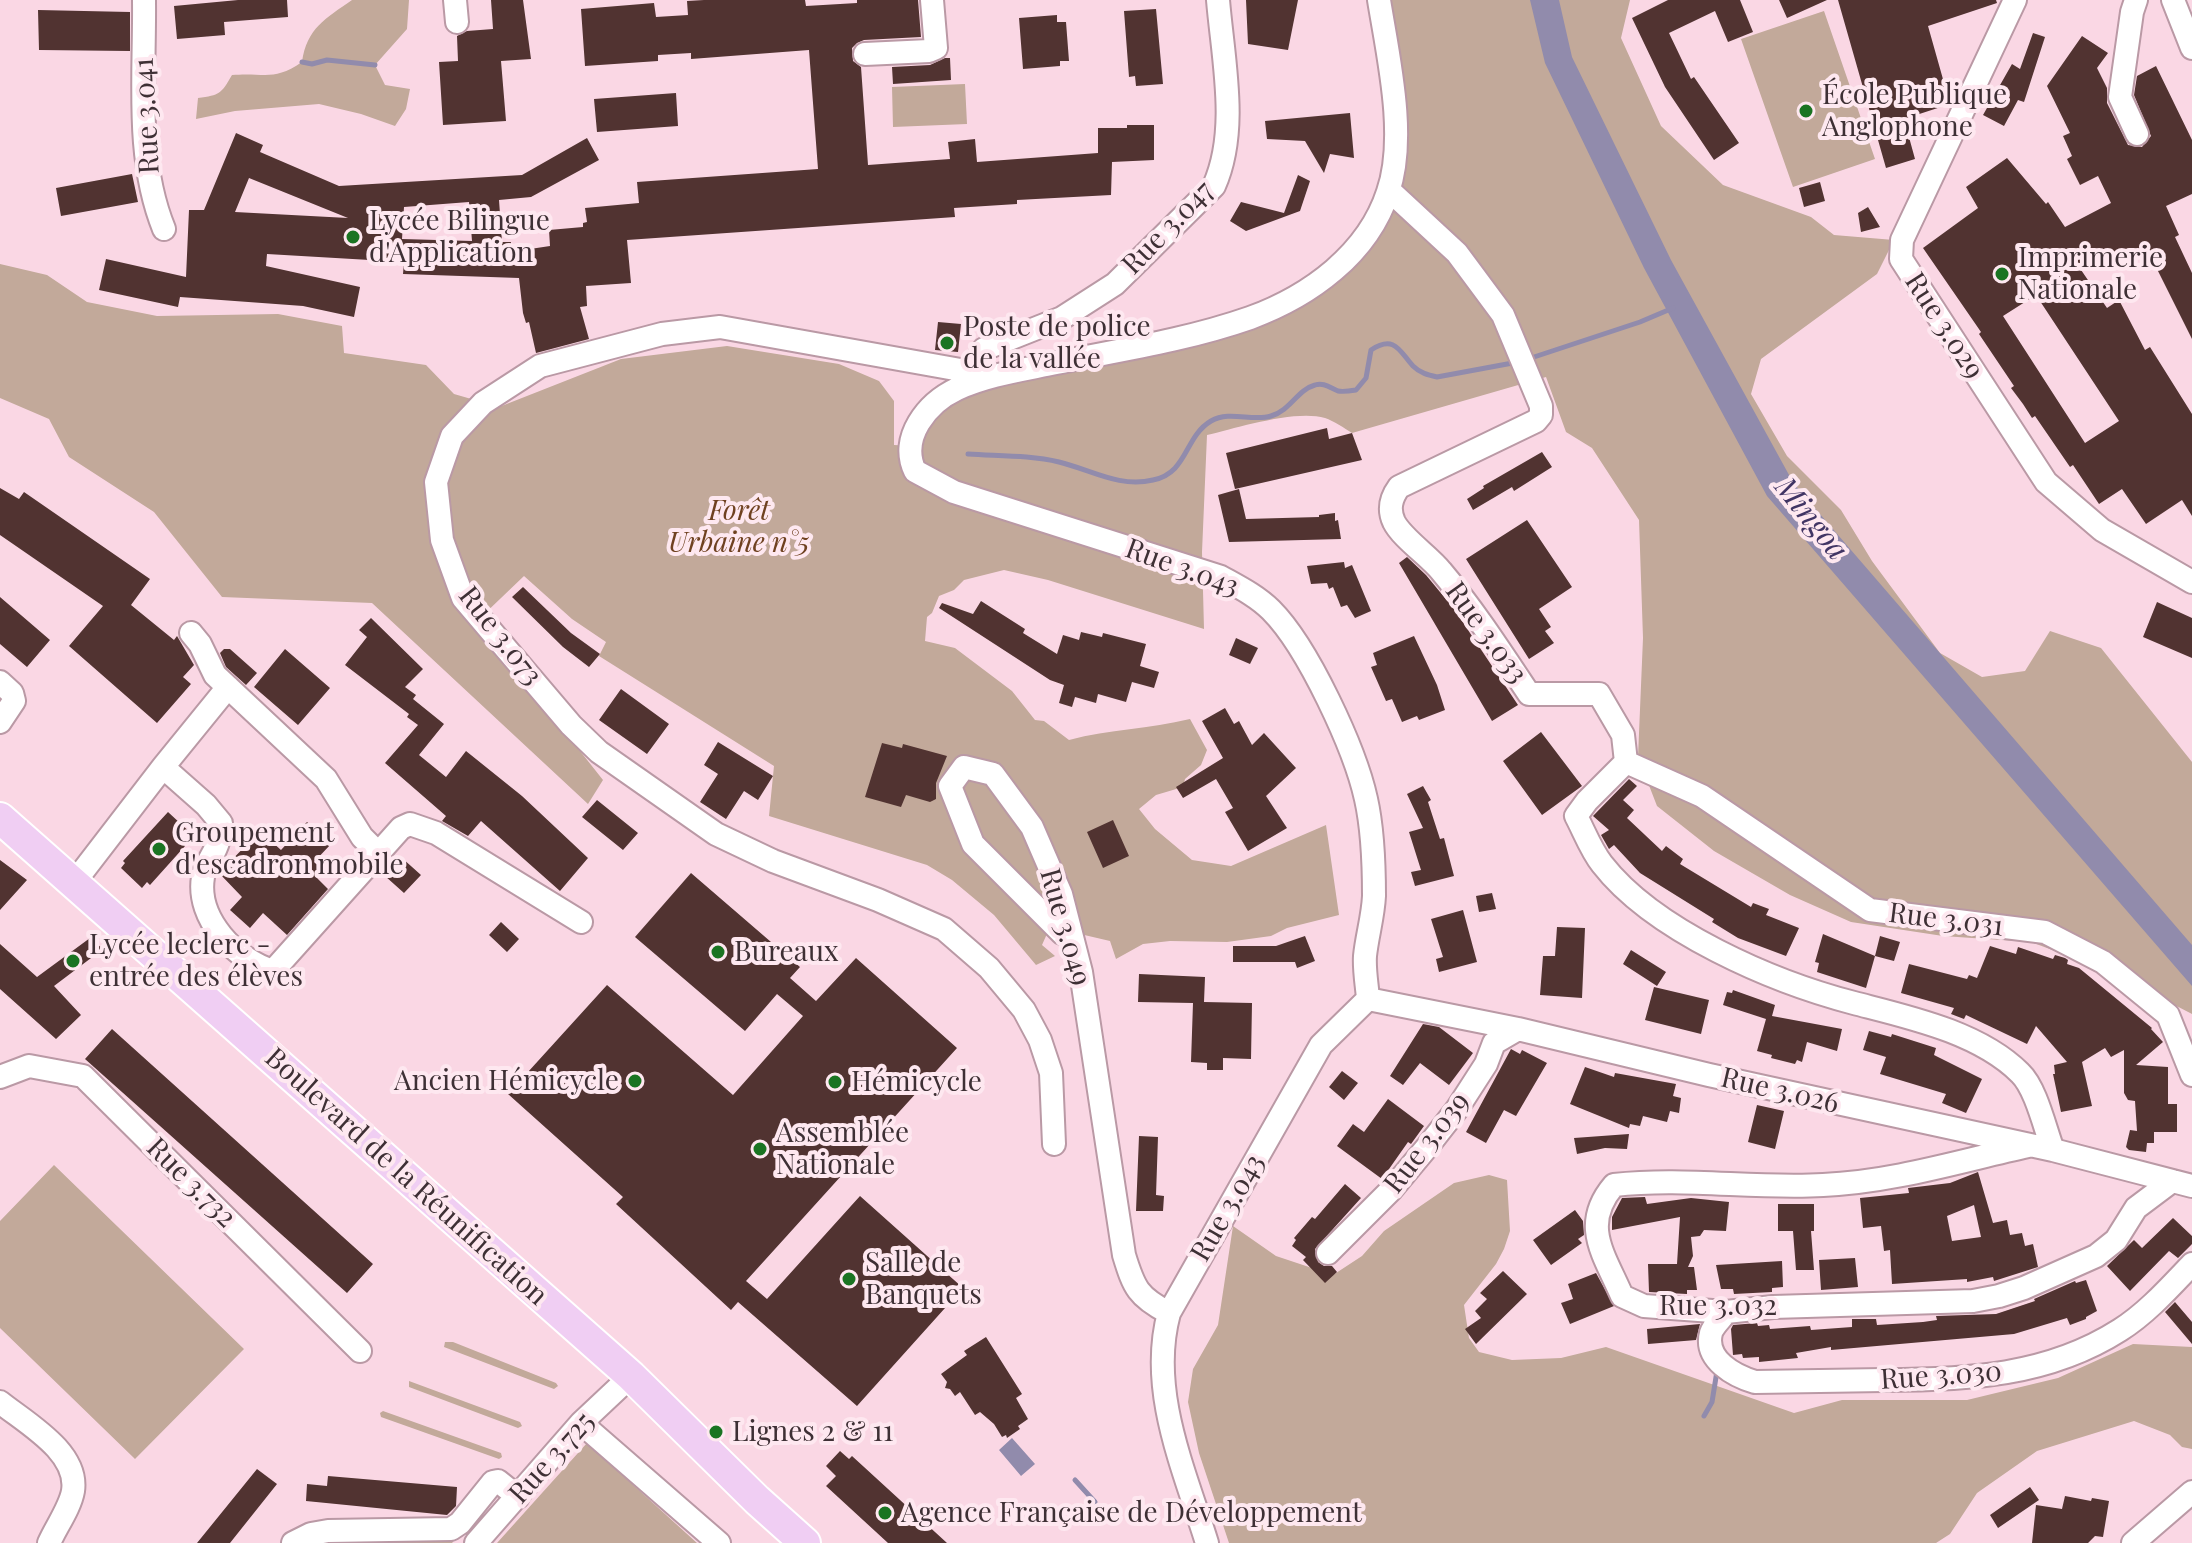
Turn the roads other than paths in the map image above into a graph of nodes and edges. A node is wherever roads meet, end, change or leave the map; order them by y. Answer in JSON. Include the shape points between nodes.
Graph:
{"nodes":[{"id":1,"x":144,"y":0,"type":"edge"},
{"id":2,"x":932,"y":0,"type":"edge"},
{"id":3,"x":1218,"y":0,"type":"edge"},
{"id":4,"x":1379,"y":0,"type":"edge"},
{"id":5,"x":2015,"y":0,"type":"edge"},
{"id":6,"x":2136,"y":0,"type":"edge"},
{"id":7,"x":2173,"y":0,"type":"edge"},
{"id":8,"x":2192,"y":48,"type":"edge"},
{"id":9,"x":865,"y":54,"type":"dead end"},
{"id":10,"x":2137,"y":134,"type":"dead end"},
{"id":11,"x":1389,"y":190,"type":"junction"},
{"id":12,"x":164,"y":229,"type":"dead end"},
{"id":13,"x":970,"y":371,"type":"junction"},
{"id":14,"x":995,"y":376,"type":"junction"},
{"id":15,"x":2192,"y":582,"type":"edge"},
{"id":16,"x":191,"y":633,"type":"dead end"},
{"id":17,"x":0,"y":682,"type":"edge"},
{"id":18,"x":228,"y":687,"type":"junction"},
{"id":19,"x":0,"y":722,"type":"edge"},
{"id":20,"x":1626,"y":762,"type":"junction"},
{"id":21,"x":163,"y":767,"type":"junction"},
{"id":22,"x":0,"y":819,"type":"edge"},
{"id":23,"x":378,"y":853,"type":"junction"},
{"id":24,"x":73,"y":884,"type":"junction"},
{"id":25,"x":581,"y":922,"type":"dead end"},
{"id":26,"x":1062,"y":933,"type":"dead end"},
{"id":27,"x":1368,"y":999,"type":"junction"},
{"id":28,"x":1518,"y":1029,"type":"junction"},
{"id":29,"x":2192,"y":1075,"type":"edge"},
{"id":30,"x":0,"y":1077,"type":"edge"},
{"id":31,"x":1054,"y":1144,"type":"dead end"},
{"id":32,"x":2028,"y":1146,"type":"junction"},
{"id":33,"x":2053,"y":1150,"type":"junction"},
{"id":34,"x":2182,"y":1183,"type":"edge"},
{"id":35,"x":1328,"y":1253,"type":"dead end"},
{"id":36,"x":2192,"y":1264,"type":"edge"},
{"id":37,"x":1726,"y":1312,"type":"junction"},
{"id":38,"x":1169,"y":1313,"type":"junction"},
{"id":39,"x":360,"y":1351,"type":"dead end"},
{"id":40,"x":631,"y":1376,"type":"junction"},
{"id":41,"x":0,"y":1402,"type":"edge"},
{"id":42,"x":581,"y":1423,"type":"junction"},
{"id":43,"x":2191,"y":1495,"type":"edge"},
{"id":44,"x":518,"y":1497,"type":"junction"},
{"id":45,"x":49,"y":1543,"type":"edge"},
{"id":46,"x":293,"y":1543,"type":"edge"},
{"id":47,"x":476,"y":1543,"type":"edge"},
{"id":48,"x":719,"y":1543,"type":"edge"},
{"id":49,"x":805,"y":1543,"type":"edge"},
{"id":50,"x":1207,"y":1543,"type":"edge"},
{"id":51,"x":2133,"y":1543,"type":"edge"}],
"edges":[{"from":1,"to":12,"type":"street","name":"Rue 3.041","via":[[145,151]]},
{"from":2,"to":9,"type":"street","via":[[936,48]]},
{"from":3,"to":13,"type":"street","name":"Rue 3.047","via":[[1228,126],[1224,165],[1214,186],[1115,284],[1062,318],[984,349]]},
{"from":4,"to":11,"type":"street","name":"Rue 3.043","via":[[1394,98]]},
{"from":5,"to":15,"type":"street","name":"Rue 3.029","via":[[1902,240],[1901,259],[2046,482],[2102,530]]},
{"from":6,"to":10,"type":"street","via":[[2120,97]]},
{"from":7,"to":8,"type":"street"},
{"from":11,"to":14,"type":"street","name":"Rue 3.043","via":[[1374,225],[1333,272],[1304,293],[1194,335]]},
{"from":11,"to":20,"type":"street","name":"Rue 3.033","via":[[1457,253],[1503,315],[1541,406],[1536,421],[1399,487],[1390,503],[1395,525],[1471,607],[1529,694],[1599,694],[1623,735]]},
{"from":13,"to":14,"type":"street","name":"Rue 3.073"},
{"from":13,"to":31,"type":"street","name":"Rue 3.073","via":[[720,327],[662,334],[540,366],[483,403],[452,436],[436,482],[442,540],[463,598],[599,752],[716,834],[944,929],[989,968],[1024,1010],[1040,1040],[1051,1073]]},
{"from":14,"to":27,"type":"street","name":"Rue 3.043","via":[[956,389],[921,416],[910,456],[915,471],[954,492],[1221,577],[1254,595],[1296,642],[1321,685],[1366,799],[1374,896],[1365,957]]},
{"from":16,"to":18,"type":"street"},
{"from":17,"to":19,"type":"street","via":[[14,701]]},
{"from":18,"to":21,"type":"street"},
{"from":18,"to":23,"type":"street","via":[[326,779]]},
{"from":20,"to":29,"type":"street","name":"Rue 3.031","via":[[1702,796],[1870,910],[2045,932],[2103,962],[2168,1015]]},
{"from":20,"to":33,"type":"street","via":[[1576,816],[1601,863],[1631,894],[1686,934],[1766,972],[1838,999],[1925,1022],[1987,1048],[2028,1083]]},
{"from":21,"to":23,"type":"street","via":[[221,823],[203,875],[208,917],[239,954],[265,969],[273,971]]},
{"from":21,"to":24,"type":"street"},
{"from":22,"to":24,"type":"main road","name":"Boulevard de la Réunification"},
{"from":23,"to":25,"type":"street","via":[[401,828],[424,827]]},
{"from":24,"to":40,"type":"main road","name":"Boulevard de la Réunification"},
{"from":26,"to":38,"type":"street","name":"Rue 3.049","via":[[973,844],[950,786],[964,767],[993,774],[1032,827],[1061,894],[1081,972],[1124,1255],[1139,1293]]},
{"from":27,"to":28,"type":"street","name":"Rue 3.026"},
{"from":27,"to":38,"type":"street","name":"Rue 3.043","via":[[1321,1045]]},
{"from":28,"to":32,"type":"street","name":"Rue 3.026"},
{"from":28,"to":35,"type":"street","name":"Rue 3.039","via":[[1494,1043],[1486,1064],[1428,1146]]},
{"from":30,"to":39,"type":"street","name":"Rue 3.732","via":[[29,1066],[83,1076]]},
{"from":32,"to":33,"type":"street","name":"Rue 3.026"},
{"from":32,"to":37,"type":"street","name":"Rue 3.032","via":[[1885,1179],[1823,1185],[1614,1185],[1595,1220],[1622,1296],[1644,1306]]},
{"from":33,"to":34,"type":"street","name":"Rue 3.026"},
{"from":34,"to":37,"type":"street","name":"Rue 3.032","via":[[2136,1208],[2116,1240],[2096,1256],[1999,1296]]},
{"from":36,"to":37,"type":"street","name":"Rue 3.030","via":[[2121,1329],[2085,1349],[2040,1367],[1970,1378],[1755,1382],[1724,1367],[1711,1346],[1711,1331]]},
{"from":38,"to":50,"type":"street","name":"Rue 3.043","via":[[1162,1337],[1163,1390]]},
{"from":40,"to":42,"type":"street","name":"Rue 3.725"},
{"from":40,"to":49,"type":"main road","name":"Boulevard de la Réunification"},
{"from":41,"to":45,"type":"street","via":[[63,1453],[73,1472],[73,1492]]},
{"from":42,"to":44,"type":"street","name":"Rue 3.725"},
{"from":42,"to":48,"type":"street"},
{"from":43,"to":51,"type":"street"},
{"from":44,"to":46,"type":"street","via":[[493,1482],[451,1529],[328,1531]]},
{"from":44,"to":47,"type":"street","name":"Rue 3.725"}]}
